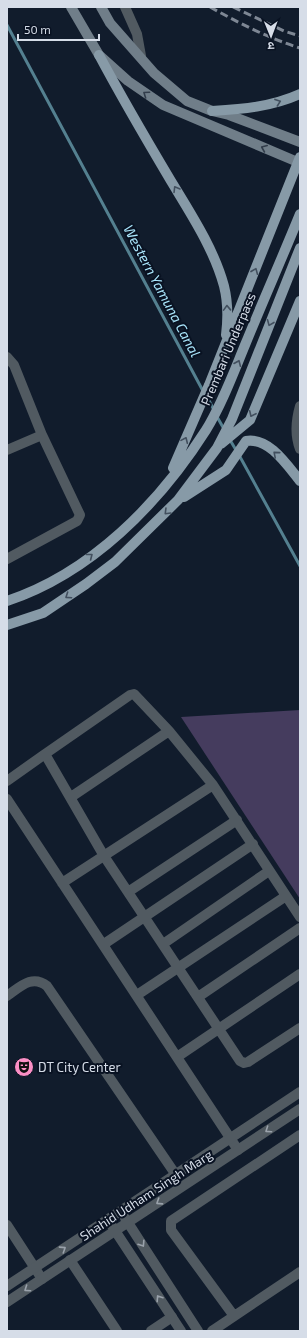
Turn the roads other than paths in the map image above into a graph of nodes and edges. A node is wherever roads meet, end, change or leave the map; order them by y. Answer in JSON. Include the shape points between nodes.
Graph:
{"nodes":[{"id":1,"x":70,"y":7,"type":"edge"},
{"id":2,"x":101,"y":7,"type":"edge"},
{"id":3,"x":125,"y":7,"type":"edge"},
{"id":4,"x":99,"y":55,"type":"junction"},
{"id":5,"x":141,"y":56,"type":"junction"},
{"id":6,"x":300,"y":94,"type":"edge"},
{"id":7,"x":212,"y":111,"type":"junction"},
{"id":8,"x":300,"y":142,"type":"edge"},
{"id":9,"x":299,"y":161,"type":"edge"},
{"id":10,"x":300,"y":214,"type":"edge"},
{"id":11,"x":300,"y":248,"type":"edge"},
{"id":12,"x":300,"y":301,"type":"edge"},
{"id":13,"x":225,"y":346,"type":"junction"},
{"id":14,"x":7,"y":357,"type":"edge"},
{"id":15,"x":300,"y":406,"type":"edge"},
{"id":16,"x":42,"y":435,"type":"junction"},
{"id":17,"x":216,"y":448,"type":"junction"},
{"id":18,"x":300,"y":449,"type":"edge"},
{"id":19,"x":7,"y":450,"type":"edge"},
{"id":20,"x":300,"y":481,"type":"edge"},
{"id":21,"x":165,"y":486,"type":"junction"},
{"id":22,"x":178,"y":500,"type":"junction"},
{"id":23,"x":7,"y":559,"type":"edge"},
{"id":24,"x":7,"y":601,"type":"edge"},
{"id":25,"x":7,"y":625,"type":"edge"},
{"id":26,"x":170,"y":731,"type":"junction"},
{"id":27,"x":45,"y":754,"type":"junction"},
{"id":28,"x":7,"y":781,"type":"edge"},
{"id":29,"x":213,"y":785,"type":"junction"},
{"id":30,"x":71,"y":796,"type":"junction"},
{"id":31,"x":7,"y":799,"type":"edge"},
{"id":32,"x":238,"y":820,"type":"junction"},
{"id":33,"x":253,"y":844,"type":"junction"},
{"id":34,"x":104,"y":856,"type":"junction"},
{"id":35,"x":269,"y":871,"type":"junction"},
{"id":36,"x":62,"y":883,"type":"junction"},
{"id":37,"x":128,"y":892,"type":"junction"},
{"id":38,"x":286,"y":896,"type":"junction"},
{"id":39,"x":145,"y":916,"type":"junction"},
{"id":40,"x":300,"y":917,"type":"edge"},
{"id":41,"x":300,"y":928,"type":"edge"},
{"id":42,"x":104,"y":944,"type":"junction"},
{"id":43,"x":163,"y":944,"type":"junction"},
{"id":44,"x":178,"y":967,"type":"junction"},
{"id":45,"x":300,"y":974,"type":"edge"},
{"id":46,"x":137,"y":995,"type":"junction"},
{"id":47,"x":7,"y":996,"type":"edge"},
{"id":48,"x":198,"y":997,"type":"junction"},
{"id":49,"x":219,"y":1028,"type":"junction"},
{"id":50,"x":300,"y":1028,"type":"edge"},
{"id":51,"x":177,"y":1057,"type":"junction"},
{"id":52,"x":300,"y":1092,"type":"edge"},
{"id":53,"x":300,"y":1109,"type":"edge"},
{"id":54,"x":300,"y":1135,"type":"edge"},
{"id":55,"x":230,"y":1138,"type":"junction"},
{"id":56,"x":238,"y":1150,"type":"junction"},
{"id":57,"x":176,"y":1175,"type":"junction"},
{"id":58,"x":121,"y":1211,"type":"junction"},
{"id":59,"x":108,"y":1220,"type":"junction"},
{"id":60,"x":128,"y":1222,"type":"junction"},
{"id":61,"x":7,"y":1225,"type":"edge"},
{"id":62,"x":115,"y":1231,"type":"junction"},
{"id":63,"x":70,"y":1260,"type":"junction"},
{"id":64,"x":34,"y":1268,"type":"junction"},
{"id":65,"x":300,"y":1272,"type":"edge"},
{"id":66,"x":42,"y":1279,"type":"junction"},
{"id":67,"x":7,"y":1286,"type":"edge"},
{"id":68,"x":7,"y":1302,"type":"edge"},
{"id":69,"x":234,"y":1316,"type":"junction"},
{"id":70,"x":172,"y":1317,"type":"junction"},
{"id":71,"x":117,"y":1331,"type":"edge"},
{"id":72,"x":152,"y":1331,"type":"edge"},
{"id":73,"x":181,"y":1331,"type":"edge"},
{"id":74,"x":198,"y":1331,"type":"edge"},
{"id":75,"x":212,"y":1331,"type":"edge"}],
"edges":[{"from":1,"to":4,"type":"main road"},
{"from":2,"to":5,"type":"main road","via":[[110,23]]},
{"from":3,"to":5,"type":"street","via":[[137,34]]},
{"from":9,"to":4,"type":"main road","one_way":true,"via":[[163,106],[128,81]]},
{"from":13,"to":4,"type":"main road","one_way":true,"via":[[227,306],[218,268],[199,227]]},
{"from":5,"to":7,"type":"main road","via":[[154,73],[188,100]]},
{"from":7,"to":6,"type":"main road","one_way":true,"via":[[272,105]]},
{"from":7,"to":8,"type":"main road"},
{"from":13,"to":9,"type":"main road","one_way":true},
{"from":21,"to":10,"type":"main road","name":"Prembari Underpass","one_way":true,"via":[[206,430],[223,398]]},
{"from":11,"to":17,"type":"main road","one_way":true,"via":[[232,419]]},
{"from":12,"to":17,"type":"main road","one_way":true,"via":[[250,420]]},
{"from":21,"to":13,"type":"main road","one_way":true},
{"from":14,"to":16,"type":"street","via":[[14,365]]},
{"from":15,"to":18,"type":"street","via":[[297,416],[297,442]]},
{"from":16,"to":19,"type":"street"},
{"from":16,"to":23,"type":"street","via":[[80,514],[78,521]]},
{"from":17,"to":22,"type":"main road"},
{"from":20,"to":22,"type":"main road","one_way":true,"via":[[280,458],[261,442],[254,440],[246,442],[226,470]]},
{"from":24,"to":21,"type":"main road","one_way":true,"via":[[34,592],[83,562],[123,531]]},
{"from":22,"to":25,"type":"main road","one_way":true,"via":[[121,557],[92,580],[43,613]]},
{"from":26,"to":27,"type":"street","via":[[134,694]]},
{"from":26,"to":29,"type":"street"},
{"from":26,"to":30,"type":"street"},
{"from":27,"to":28,"type":"street"},
{"from":27,"to":30,"type":"street"},
{"from":29,"to":32,"type":"street"},
{"from":29,"to":34,"type":"street"},
{"from":30,"to":34,"type":"street"},
{"from":31,"to":36,"type":"street"},
{"from":32,"to":33,"type":"street"},
{"from":32,"to":37,"type":"street"},
{"from":33,"to":35,"type":"street"},
{"from":33,"to":39,"type":"street"},
{"from":34,"to":36,"type":"street"},
{"from":34,"to":37,"type":"street"},
{"from":35,"to":38,"type":"street"},
{"from":35,"to":43,"type":"street"},
{"from":36,"to":42,"type":"street"},
{"from":37,"to":39,"type":"street"},
{"from":38,"to":40,"type":"street"},
{"from":38,"to":44,"type":"street"},
{"from":39,"to":42,"type":"street"},
{"from":39,"to":43,"type":"street"},
{"from":41,"to":48,"type":"street"},
{"from":42,"to":46,"type":"street"},
{"from":43,"to":44,"type":"street"},
{"from":44,"to":46,"type":"street"},
{"from":44,"to":48,"type":"street"},
{"from":45,"to":49,"type":"street"},
{"from":46,"to":51,"type":"street"},
{"from":47,"to":57,"type":"street","via":[[27,982],[37,980],[47,986]]},
{"from":48,"to":49,"type":"street"},
{"from":49,"to":50,"type":"street","via":[[240,1061],[244,1063]]},
{"from":49,"to":51,"type":"street"},
{"from":51,"to":55,"type":"street"},
{"from":52,"to":55,"type":"street","name":"Shahid Udham Singh Marg"},
{"from":53,"to":56,"type":"street","name":"Shahid Udham Singh Marg","one_way":true},
{"from":54,"to":69,"type":"street","via":[[171,1221],[171,1230]]},
{"from":55,"to":56,"type":"street"},
{"from":55,"to":57,"type":"street","name":"Shahid Udham Singh Marg"},
{"from":56,"to":60,"type":"street","name":"Shahid Udham Singh Marg","one_way":true},
{"from":57,"to":58,"type":"street","name":"Shahid Udham Singh Marg"},
{"from":58,"to":59,"type":"street","name":"Shahid Udham Singh Marg"},
{"from":58,"to":60,"type":"street"},
{"from":59,"to":62,"type":"street"},
{"from":64,"to":59,"type":"street","name":"Shahid Udham Singh Marg","one_way":true},
{"from":60,"to":62,"type":"street","name":"Shahid Udham Singh Marg"},
{"from":60,"to":74,"type":"street","one_way":true},
{"from":61,"to":64,"type":"street"},
{"from":62,"to":63,"type":"street","name":"Shahid Udham Singh Marg"},
{"from":70,"to":62,"type":"street","one_way":true},
{"from":63,"to":66,"type":"street","name":"Shahid Udham Singh Marg"},
{"from":63,"to":71,"type":"street"},
{"from":64,"to":66,"type":"street"},
{"from":64,"to":67,"type":"street","name":"Shahid Udham Singh Marg"},
{"from":65,"to":69,"type":"street"},
{"from":66,"to":68,"type":"street","name":"Shahid Udham Singh Marg","one_way":true},
{"from":69,"to":75,"type":"street"},
{"from":70,"to":72,"type":"street"},
{"from":70,"to":73,"type":"street"}]}
